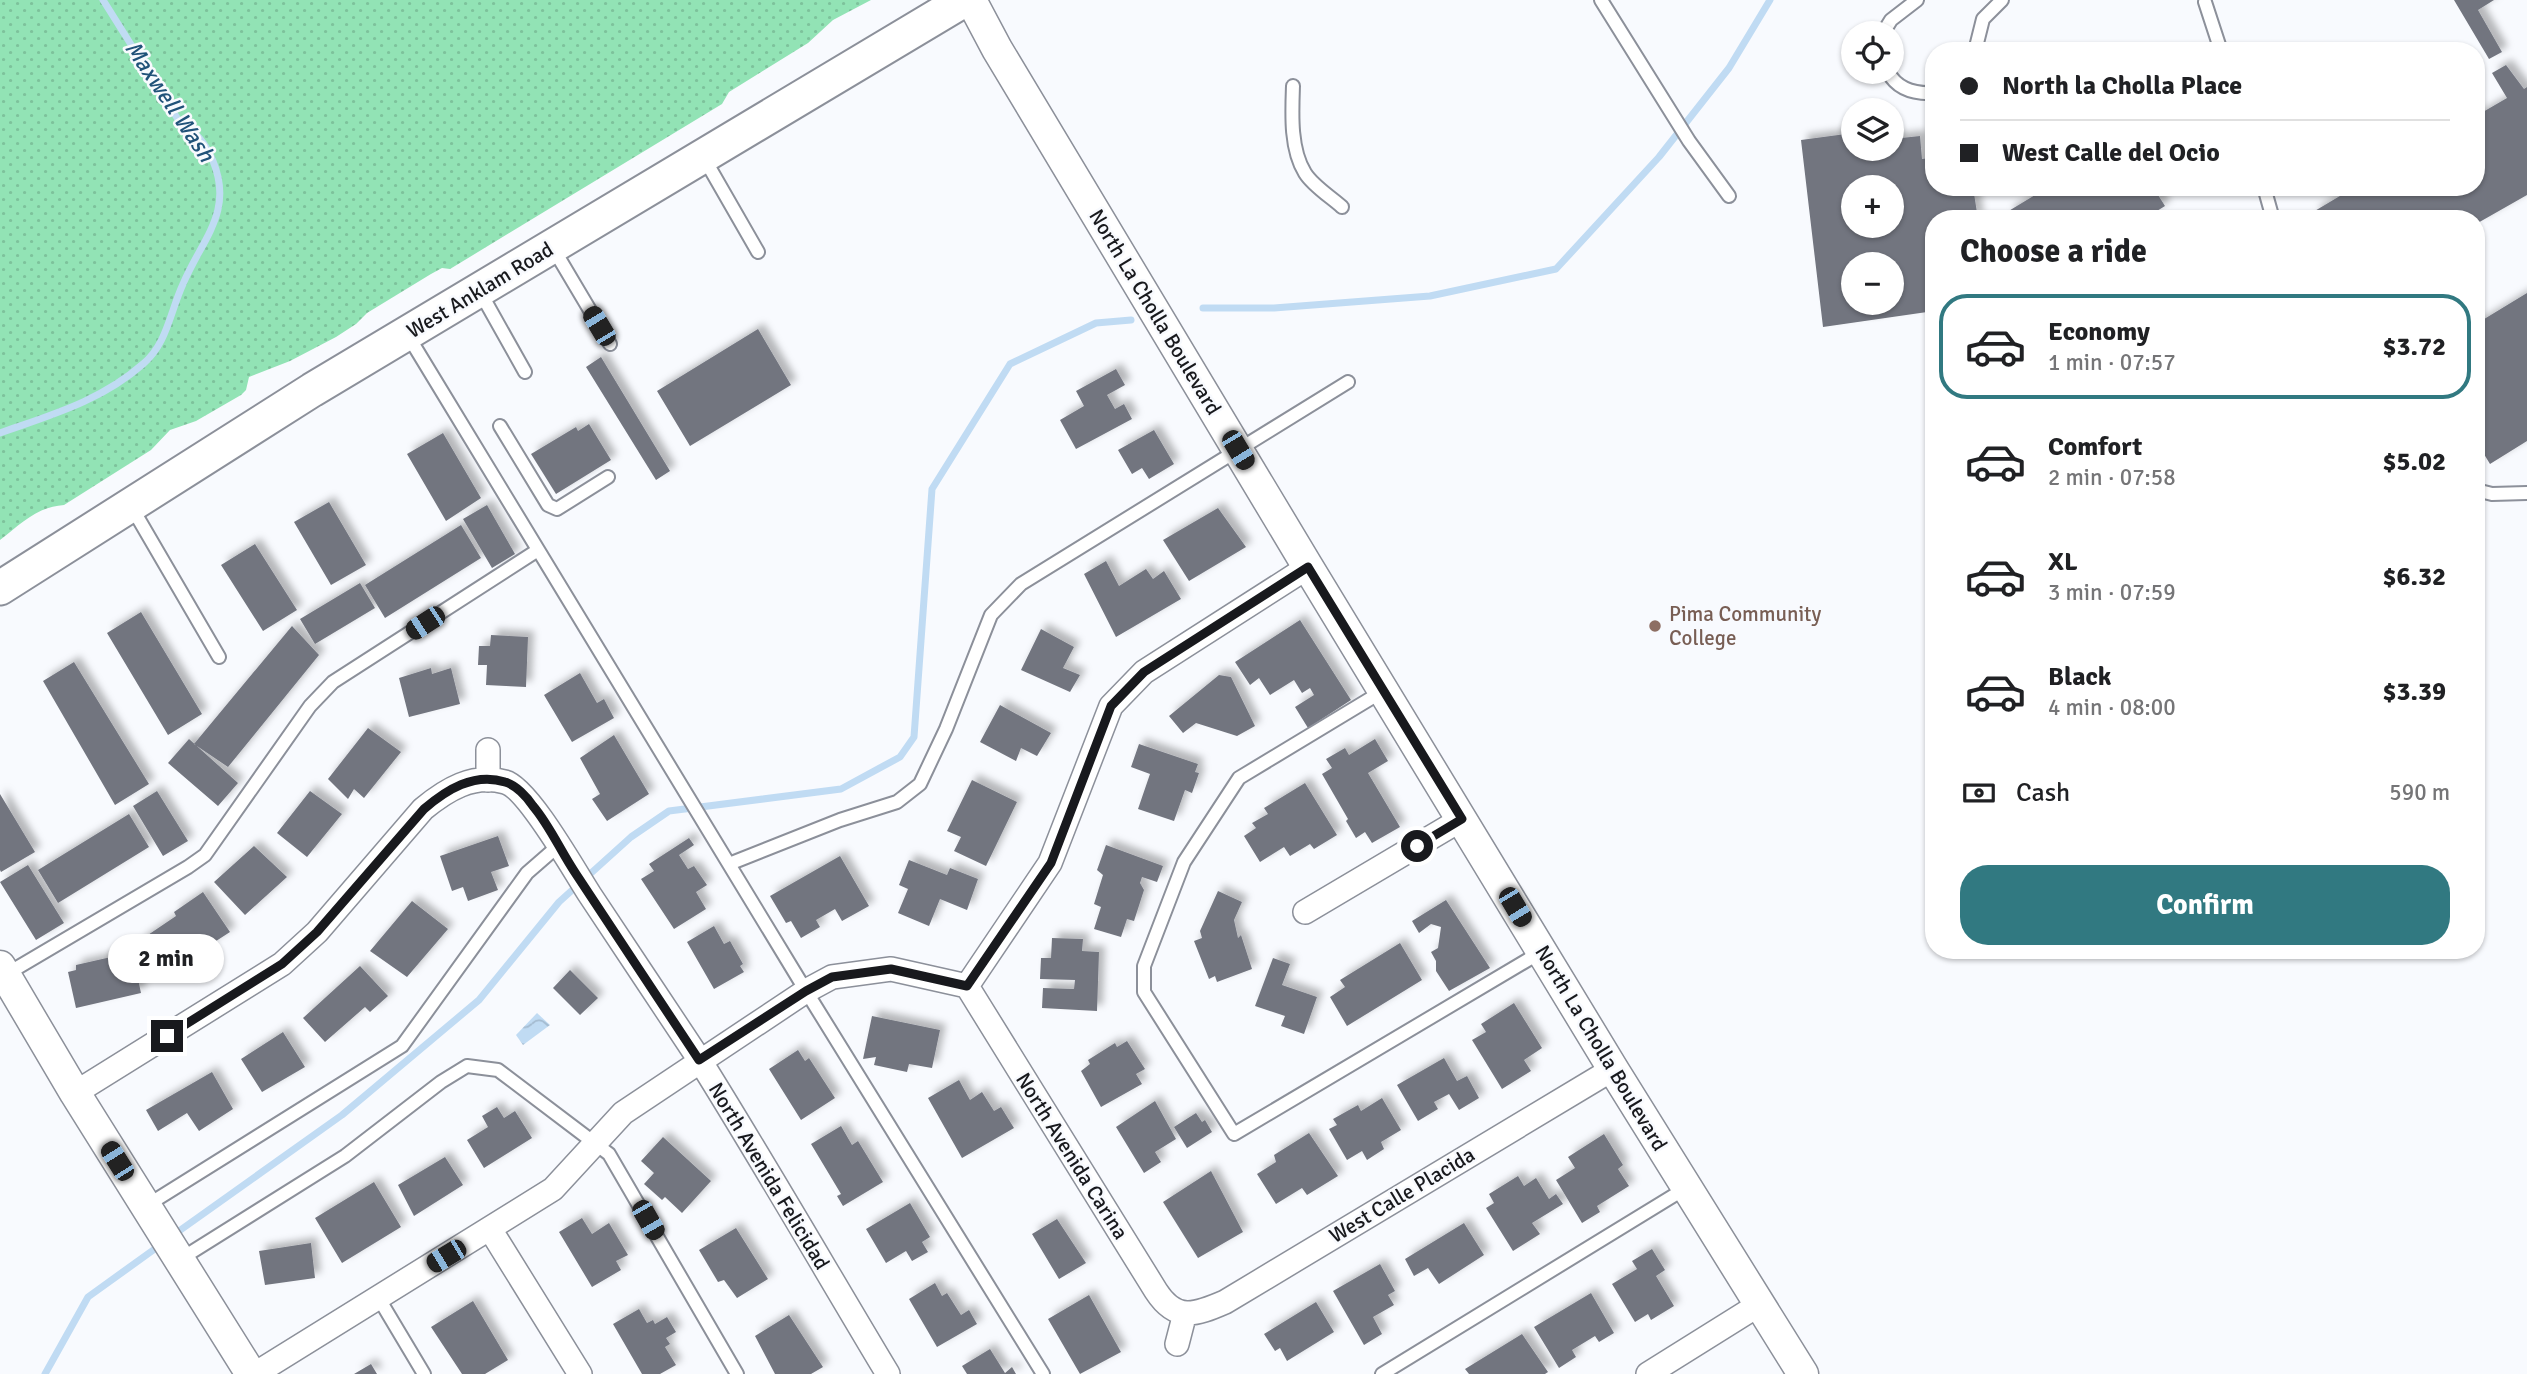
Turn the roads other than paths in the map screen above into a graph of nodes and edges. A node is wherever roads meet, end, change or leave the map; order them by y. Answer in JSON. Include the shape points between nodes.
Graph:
{"nodes":[{"id":1,"x":964,"y":0,"type":"edge"},
{"id":2,"x":971,"y":0,"type":"edge"},
{"id":3,"x":1601,"y":0,"type":"edge"},
{"id":4,"x":1917,"y":0,"type":"edge"},
{"id":5,"x":2002,"y":0,"type":"edge"},
{"id":6,"x":2205,"y":2,"type":"dead end"},
{"id":7,"x":1890,"y":21,"type":"edge"},
{"id":8,"x":1978,"y":42,"type":"edge"},
{"id":9,"x":2218,"y":42,"type":"edge"},
{"id":10,"x":1899,"y":84,"type":"edge"},
{"id":11,"x":1293,"y":86,"type":"dead end"},
{"id":12,"x":1925,"y":93,"type":"edge"},
{"id":13,"x":703,"y":156,"type":"junction"},
{"id":14,"x":1729,"y":197,"type":"dead end"},
{"id":15,"x":1342,"y":207,"type":"dead end"},
{"id":16,"x":552,"y":247,"type":"junction"},
{"id":17,"x":758,"y":252,"type":"dead end"},
{"id":18,"x":480,"y":290,"type":"junction"},
{"id":19,"x":407,"y":334,"type":"junction"},
{"id":20,"x":610,"y":344,"type":"dead end"},
{"id":21,"x":525,"y":372,"type":"dead end"},
{"id":22,"x":1348,"y":382,"type":"dead end"},
{"id":23,"x":500,"y":426,"type":"dead end"},
{"id":24,"x":1238,"y":450,"type":"junction"},
{"id":25,"x":608,"y":477,"type":"dead end"},
{"id":26,"x":2485,"y":493,"type":"edge"},
{"id":27,"x":2527,"y":493,"type":"edge"},
{"id":28,"x":131,"y":506,"type":"junction"},
{"id":29,"x":538,"y":550,"type":"junction"},
{"id":30,"x":1308,"y":567,"type":"junction"},
{"id":31,"x":0,"y":588,"type":"edge"},
{"id":32,"x":219,"y":657,"type":"dead end"},
{"id":33,"x":1384,"y":691,"type":"junction"},
{"id":34,"x":488,"y":750,"type":"dead end"},
{"id":35,"x":493,"y":781,"type":"junction"},
{"id":36,"x":1462,"y":819,"type":"junction"},
{"id":37,"x":558,"y":846,"type":"junction"},
{"id":38,"x":729,"y":863,"type":"junction"},
{"id":39,"x":1305,"y":912,"type":"dead end"},
{"id":40,"x":1541,"y":951,"type":"junction"},
{"id":41,"x":3,"y":971,"type":"edge"},
{"id":42,"x":967,"y":986,"type":"junction"},
{"id":43,"x":806,"y":991,"type":"junction"},
{"id":44,"x":699,"y":1060,"type":"junction"},
{"id":45,"x":1613,"y":1069,"type":"junction"},
{"id":46,"x":75,"y":1093,"type":"junction"},
{"id":47,"x":594,"y":1143,"type":"junction"},
{"id":48,"x":1686,"y":1188,"type":"junction"},
{"id":49,"x":145,"y":1206,"type":"junction"},
{"id":50,"x":491,"y":1229,"type":"junction"},
{"id":51,"x":179,"y":1260,"type":"junction"},
{"id":52,"x":378,"y":1297,"type":"junction"},
{"id":53,"x":1760,"y":1304,"type":"junction"},
{"id":54,"x":1186,"y":1313,"type":"junction"},
{"id":55,"x":1177,"y":1344,"type":"dead end"},
{"id":56,"x":253,"y":1374,"type":"edge"},
{"id":57,"x":424,"y":1374,"type":"edge"},
{"id":58,"x":580,"y":1374,"type":"edge"},
{"id":59,"x":737,"y":1374,"type":"edge"},
{"id":60,"x":888,"y":1374,"type":"edge"},
{"id":61,"x":1042,"y":1374,"type":"edge"},
{"id":62,"x":1382,"y":1374,"type":"edge"},
{"id":63,"x":1648,"y":1374,"type":"edge"},
{"id":64,"x":1803,"y":1374,"type":"edge"}],
"edges":[{"from":1,"to":13,"type":"main road","name":"West Anklam Road"},
{"from":2,"to":24,"type":"street","name":"North La Cholla Boulevard"},
{"from":3,"to":14,"type":"lane"},
{"from":4,"to":7,"type":"lane"},
{"from":5,"to":8,"type":"lane","via":[[1983,19]]},
{"from":6,"to":9,"type":"lane"},
{"from":10,"to":12,"type":"lane"},
{"from":11,"to":15,"type":"lane","via":[[1297,151],[1306,174]]},
{"from":13,"to":16,"type":"main road","name":"West Anklam Road"},
{"from":13,"to":17,"type":"lane"},
{"from":16,"to":18,"type":"main road","name":"West Anklam Road"},
{"from":16,"to":20,"type":"lane"},
{"from":18,"to":19,"type":"main road","name":"West Anklam Road"},
{"from":18,"to":21,"type":"lane"},
{"from":19,"to":28,"type":"main road","name":"West Anklam Road"},
{"from":19,"to":29,"type":"lane"},
{"from":22,"to":24,"type":"lane"},
{"from":23,"to":25,"type":"lane","via":[[548,505],[557,509]]},
{"from":24,"to":30,"type":"street","name":"North La Cholla Boulevard"},
{"from":24,"to":38,"type":"lane","via":[[1021,584],[991,615],[920,784],[897,802]]},
{"from":26,"to":27,"type":"lane"},
{"from":28,"to":31,"type":"main road","name":"West Anklam Road"},
{"from":28,"to":32,"type":"lane"},
{"from":29,"to":38,"type":"lane"},
{"from":29,"to":41,"type":"lane","via":[[333,682],[310,706],[205,855]]},
{"from":30,"to":33,"type":"street","name":"North La Cholla Boulevard"},
{"from":30,"to":42,"type":"street","via":[[1144,672],[1111,706],[1051,863]]},
{"from":33,"to":36,"type":"street","name":"North La Cholla Boulevard"},
{"from":33,"to":40,"type":"lane","via":[[1239,778],[1184,862],[1144,966],[1144,992],[1234,1133]]},
{"from":34,"to":35,"type":"street"},
{"from":35,"to":37,"type":"street","name":"North Avenida Felicidad","via":[[519,790]]},
{"from":35,"to":46,"type":"street","via":[[460,783],[424,809],[317,932],[282,964]]},
{"from":36,"to":39,"type":"street"},
{"from":36,"to":40,"type":"street","name":"North La Cholla Boulevard"},
{"from":37,"to":44,"type":"street","name":"North Avenida Felicidad"},
{"from":37,"to":49,"type":"lane","via":[[527,873],[402,1046]]},
{"from":38,"to":43,"type":"lane"},
{"from":40,"to":45,"type":"street","name":"North La Cholla Boulevard"},
{"from":41,"to":46,"type":"street"},
{"from":42,"to":43,"type":"street","via":[[891,969],[832,977]]},
{"from":42,"to":54,"type":"street","name":"North Avenida Carina","via":[[1156,1291],[1169,1307]]},
{"from":43,"to":44,"type":"street"},
{"from":43,"to":61,"type":"lane"},
{"from":44,"to":47,"type":"street","via":[[623,1113]]},
{"from":44,"to":60,"type":"street","name":"North Avenida Felicidad"},
{"from":45,"to":48,"type":"street","name":"North La Cholla Boulevard"},
{"from":45,"to":54,"type":"street","name":"West Calle Placida","via":[[1225,1302]]},
{"from":46,"to":49,"type":"street"},
{"from":47,"to":50,"type":"street","via":[[553,1189]]},
{"from":47,"to":51,"type":"lane","via":[[498,1070],[467,1066],[345,1156]]},
{"from":47,"to":59,"type":"lane","via":[[609,1154]]},
{"from":48,"to":53,"type":"street","name":"North La Cholla Boulevard"},
{"from":48,"to":62,"type":"lane"},
{"from":49,"to":51,"type":"street"},
{"from":50,"to":52,"type":"street"},
{"from":50,"to":58,"type":"street"},
{"from":51,"to":56,"type":"street"},
{"from":52,"to":56,"type":"street"},
{"from":52,"to":57,"type":"lane"},
{"from":53,"to":63,"type":"street"},
{"from":53,"to":64,"type":"street","name":"North La Cholla Boulevard"},
{"from":54,"to":55,"type":"street"}]}
